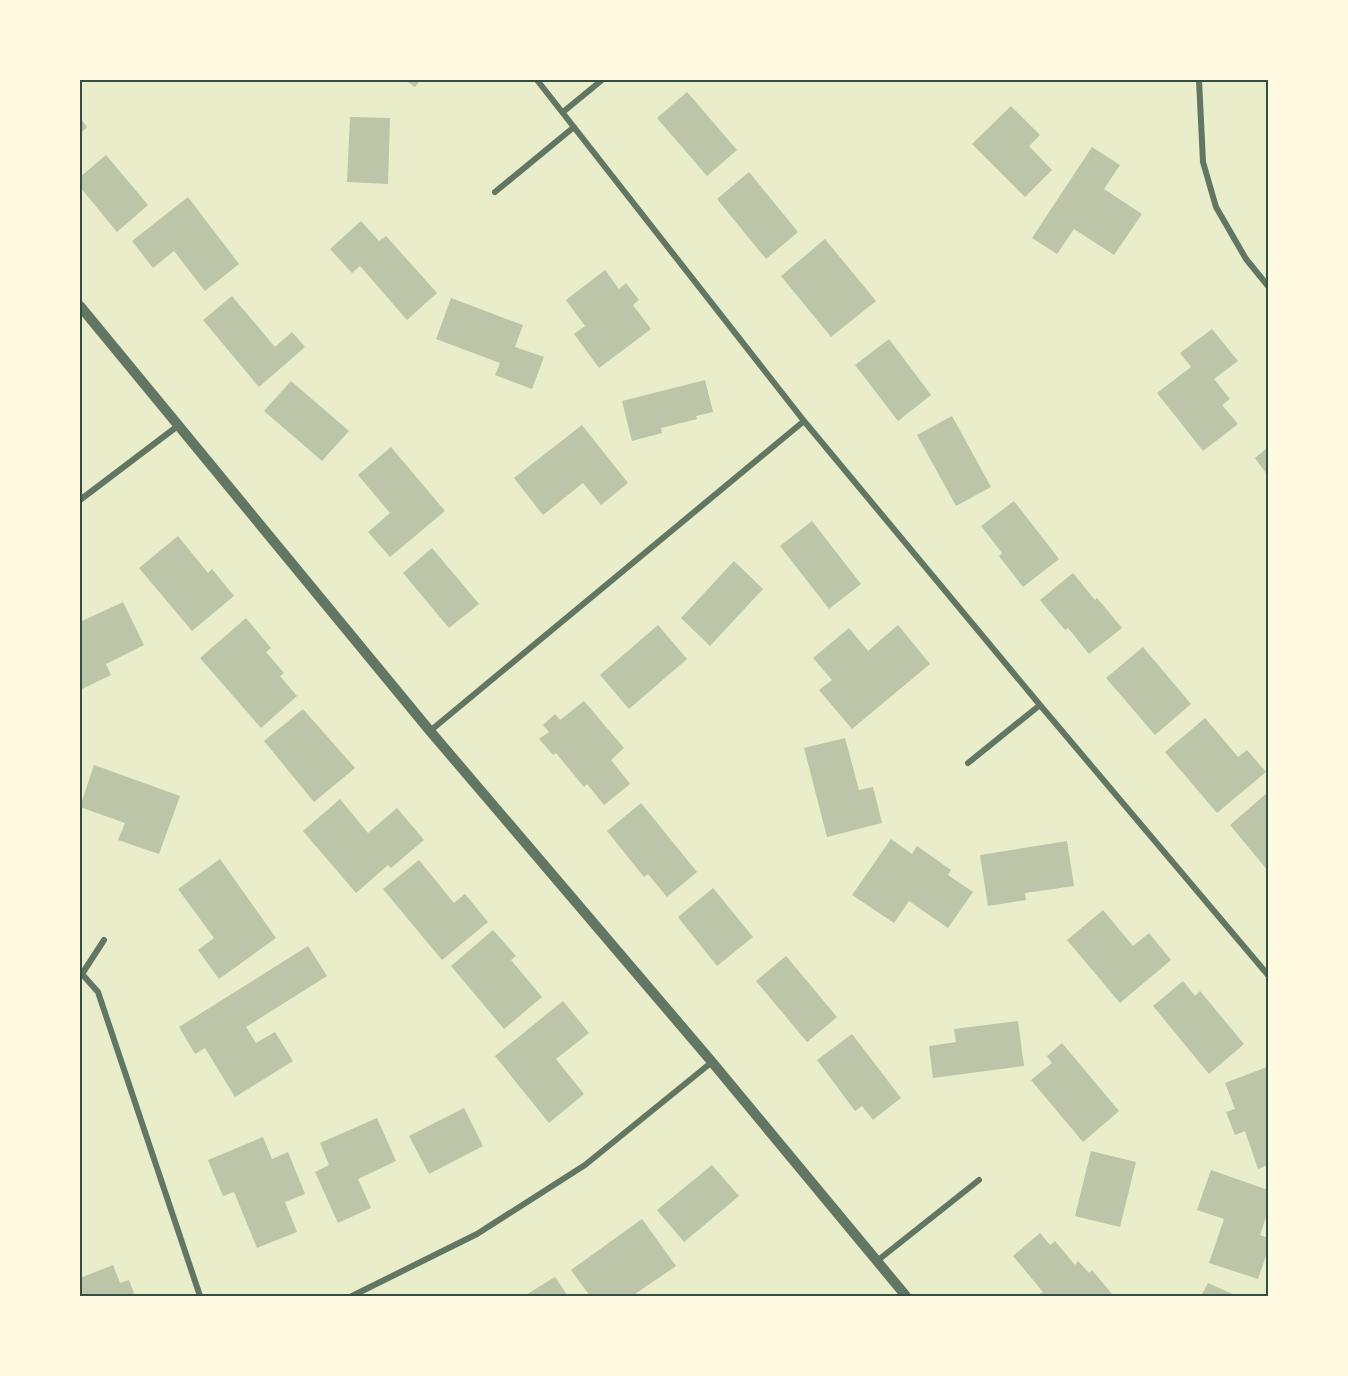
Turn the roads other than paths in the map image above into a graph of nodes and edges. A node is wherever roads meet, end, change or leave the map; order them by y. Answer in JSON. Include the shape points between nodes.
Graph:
{"nodes":[{"id":1,"x":537,"y":80,"type":"edge"},
{"id":2,"x":602,"y":80,"type":"edge"},
{"id":3,"x":1199,"y":80,"type":"edge"},
{"id":4,"x":563,"y":112,"type":"junction"},
{"id":5,"x":574,"y":127,"type":"junction"},
{"id":6,"x":495,"y":192,"type":"dead end"},
{"id":7,"x":1269,"y":286,"type":"edge"},
{"id":8,"x":80,"y":306,"type":"edge"},
{"id":9,"x":804,"y":421,"type":"junction"},
{"id":10,"x":178,"y":425,"type":"junction"},
{"id":11,"x":80,"y":500,"type":"edge"},
{"id":12,"x":1040,"y":705,"type":"junction"},
{"id":13,"x":430,"y":730,"type":"junction"},
{"id":14,"x":968,"y":763,"type":"dead end"},
{"id":15,"x":104,"y":940,"type":"dead end"},
{"id":16,"x":81,"y":974,"type":"edge"},
{"id":17,"x":1269,"y":975,"type":"edge"},
{"id":18,"x":712,"y":1062,"type":"junction"},
{"id":19,"x":979,"y":1180,"type":"dead end"},
{"id":20,"x":877,"y":1261,"type":"junction"},
{"id":21,"x":200,"y":1296,"type":"edge"},
{"id":22,"x":352,"y":1296,"type":"edge"},
{"id":23,"x":906,"y":1296,"type":"edge"}],
"edges":[{"from":1,"to":4,"type":"street"},
{"from":2,"to":4,"type":"street"},
{"from":3,"to":7,"type":"street","via":[[1203,162],[1216,207],[1246,259]]},
{"from":4,"to":5,"type":"street"},
{"from":5,"to":6,"type":"street"},
{"from":5,"to":9,"type":"street"},
{"from":8,"to":10,"type":"street"},
{"from":9,"to":12,"type":"street"},
{"from":9,"to":13,"type":"street"},
{"from":10,"to":11,"type":"street"},
{"from":10,"to":13,"type":"street"},
{"from":12,"to":14,"type":"street"},
{"from":12,"to":17,"type":"street"},
{"from":13,"to":18,"type":"street"},
{"from":15,"to":16,"type":"street"},
{"from":16,"to":21,"type":"street","via":[[98,992]]},
{"from":18,"to":20,"type":"street"},
{"from":18,"to":22,"type":"street","via":[[585,1165],[477,1234]]},
{"from":19,"to":20,"type":"street"},
{"from":20,"to":23,"type":"street"}]}
